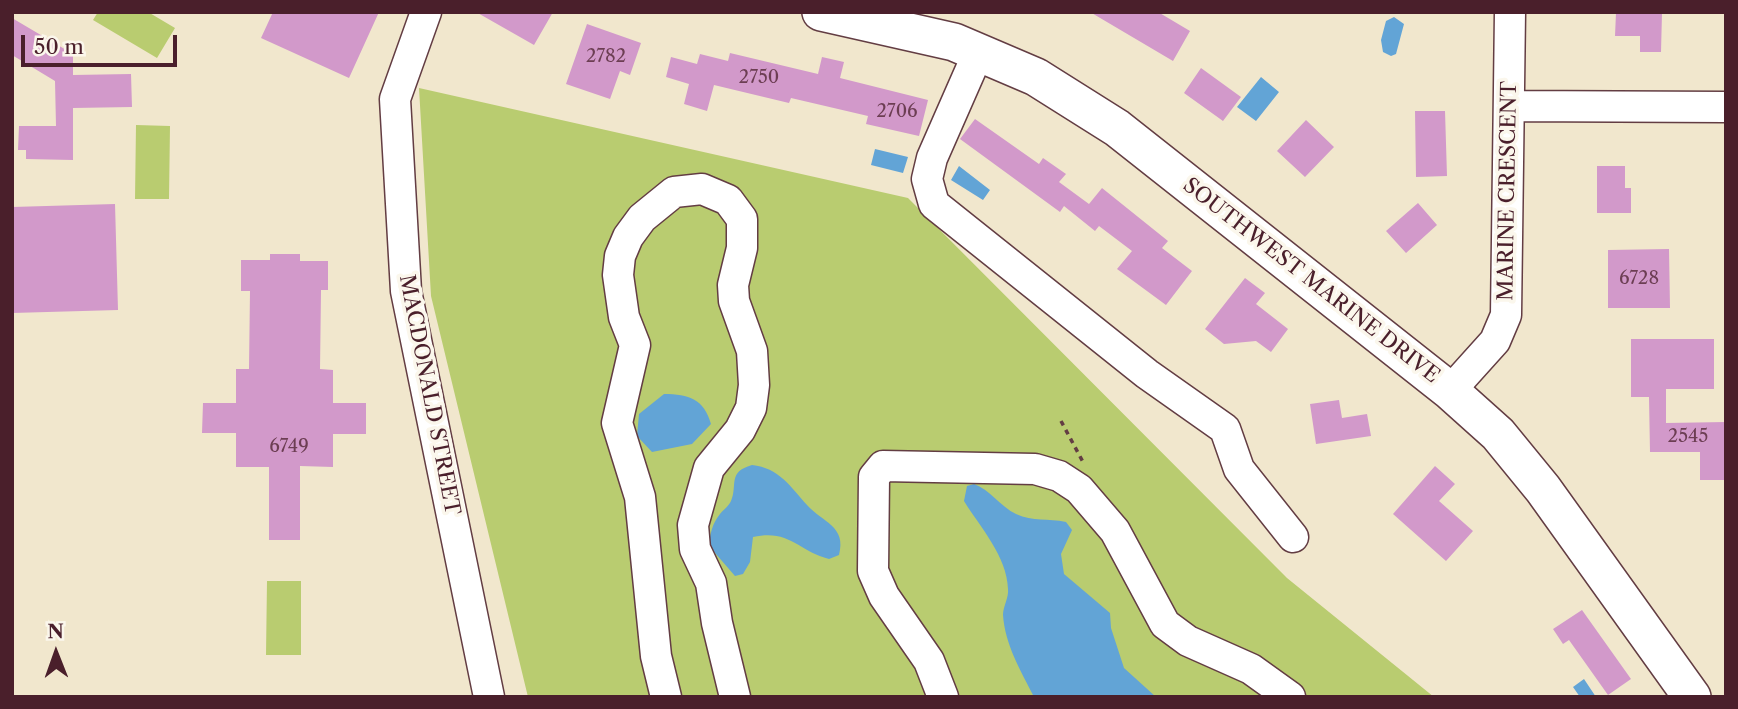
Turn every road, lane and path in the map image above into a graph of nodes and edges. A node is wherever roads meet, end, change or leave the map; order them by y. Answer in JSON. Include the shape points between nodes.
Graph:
{"nodes":[{"id":1,"x":426,"y":12,"type":"edge"},
{"id":2,"x":821,"y":12,"type":"edge"},
{"id":3,"x":1510,"y":12,"type":"edge"},
{"id":4,"x":979,"y":51,"type":"junction"},
{"id":5,"x":1510,"y":106,"type":"junction"},
{"id":6,"x":1726,"y":107,"type":"edge"},
{"id":7,"x":1450,"y":391,"type":"junction"},
{"id":8,"x":1061,"y":421,"type":"dead end"},
{"id":9,"x":1072,"y":485,"type":"junction"},
{"id":10,"x":1293,"y":537,"type":"dead end"},
{"id":11,"x":489,"y":697,"type":"edge"},
{"id":12,"x":666,"y":697,"type":"edge"},
{"id":13,"x":735,"y":697,"type":"edge"},
{"id":14,"x":943,"y":697,"type":"edge"},
{"id":15,"x":1290,"y":697,"type":"edge"},
{"id":16,"x":1692,"y":697,"type":"edge"}],
"edges":[{"from":1,"to":11,"type":"street","name":"MACDONALD STREET","via":[[394,99],[406,291]]},
{"from":2,"to":4,"type":"main road","name":"SOUTHWEST MARINE DRIVE"},
{"from":3,"to":5,"type":"street","name":"MARINE CRESCENT"},
{"from":4,"to":7,"type":"main road","name":"SOUTHWEST MARINE DRIVE","via":[[1036,77],[1117,128]]},
{"from":4,"to":10,"type":"street","via":[[932,158],[927,179],[934,204],[1147,374],[1225,429],[1239,469]]},
{"from":5,"to":6,"type":"street"},
{"from":5,"to":7,"type":"street","name":"MARINE CRESCENT","via":[[1506,315],[1495,341]]},
{"from":7,"to":16,"type":"main road","name":"SOUTHWEST MARINE DRIVE","via":[[1498,434],[1543,489]]},
{"from":8,"to":9,"type":"path","via":[[1083,460]]},
{"from":9,"to":14,"type":"street","via":[[1035,470],[937,465],[883,466],[874,477],[873,571],[884,596],[929,661]]},
{"from":9,"to":15,"type":"street","via":[[1115,531],[1165,624],[1188,641],[1251,669]]},
{"from":12,"to":13,"type":"street","via":[[656,656],[640,498],[617,423],[635,345],[624,317],[618,275],[620,256],[642,218],[674,192],[702,189],[728,200],[742,219],[742,248],[733,293],[752,351],[751,408],[740,430],[709,468],[693,525],[695,549],[710,583]]}]}
